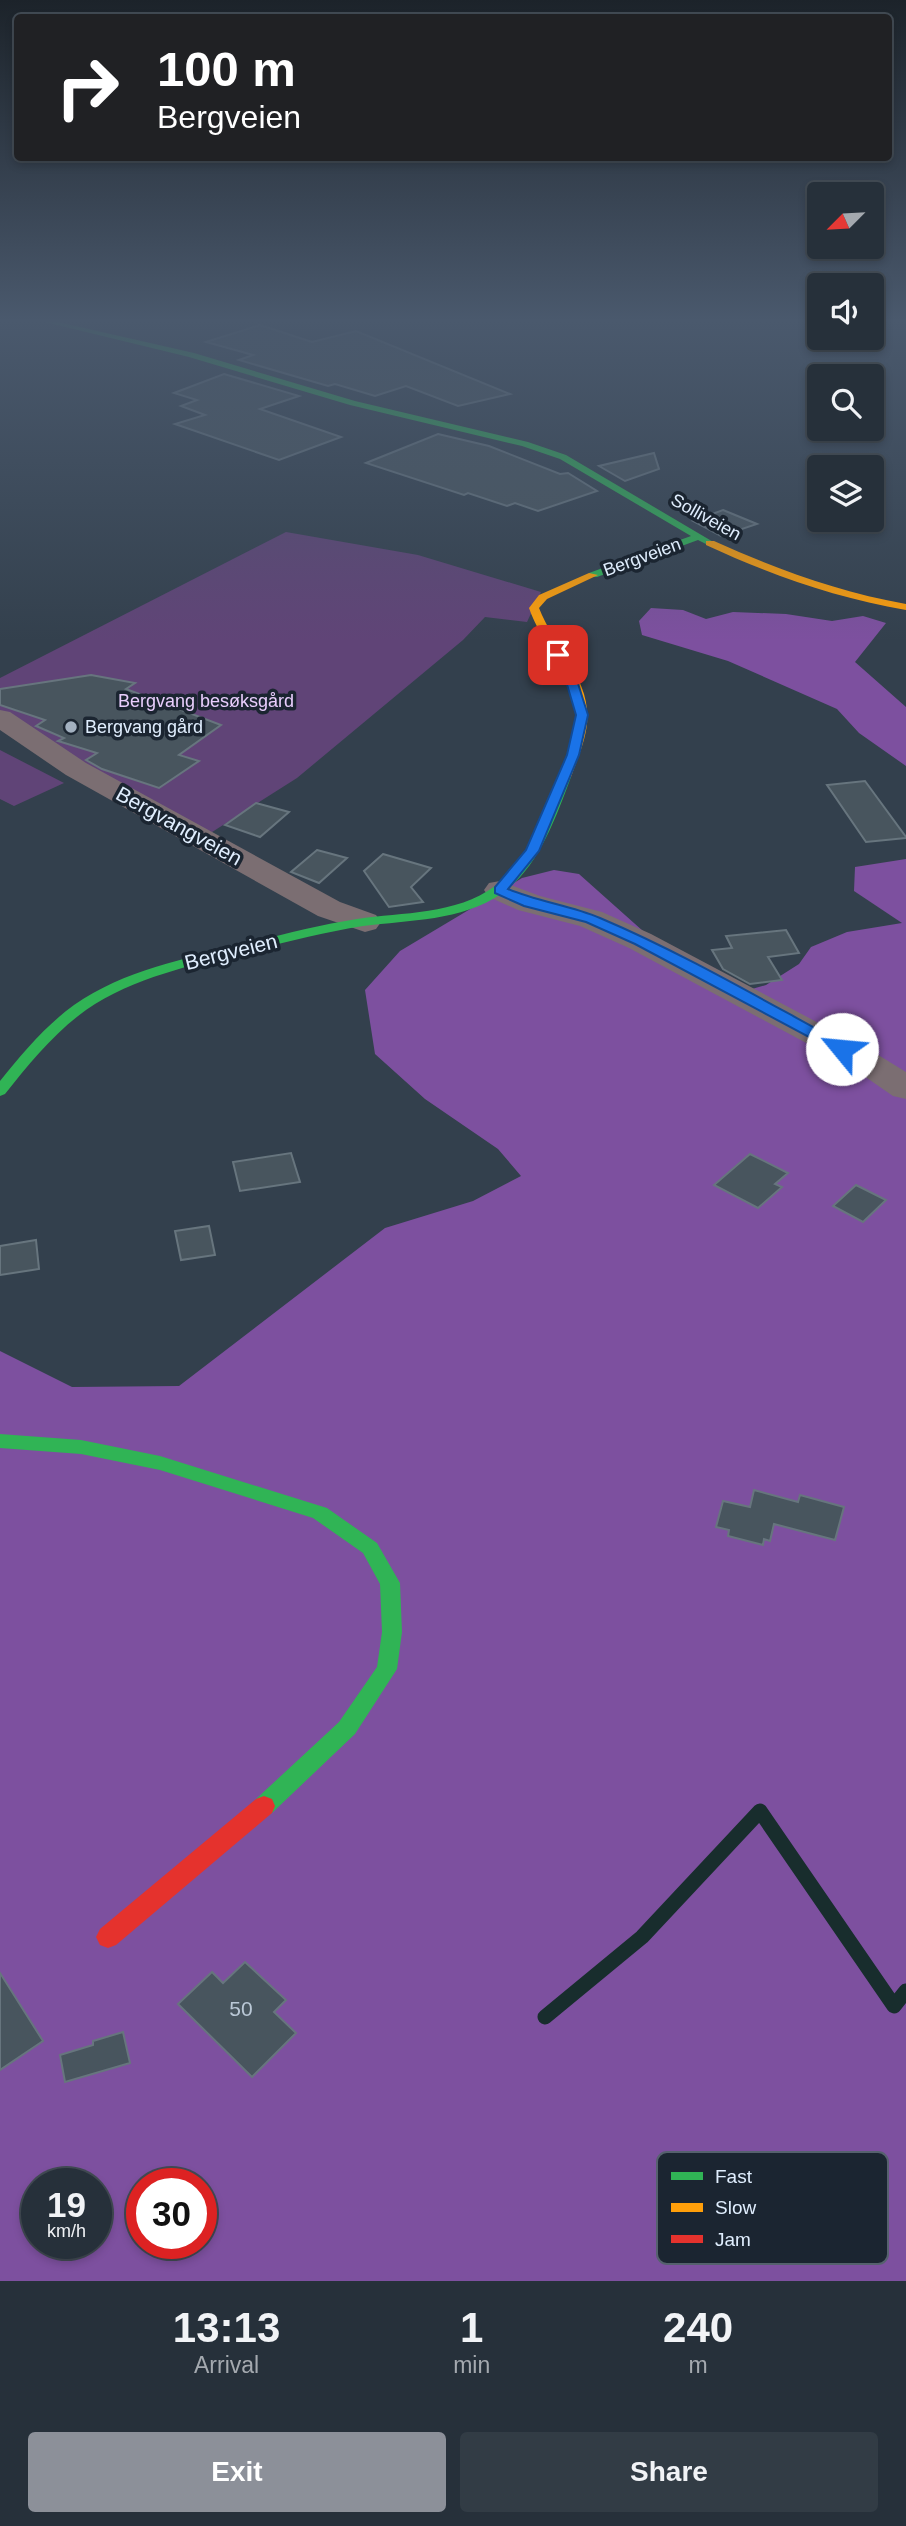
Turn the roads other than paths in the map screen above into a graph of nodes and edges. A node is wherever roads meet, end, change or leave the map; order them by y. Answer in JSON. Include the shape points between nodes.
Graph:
{"nodes":[{"id":1,"x":455,"y":428,"type":"edge"},
{"id":2,"x":697,"y":537,"type":"junction"},
{"id":3,"x":906,"y":607,"type":"edge"},
{"id":4,"x":0,"y":718,"type":"edge"},
{"id":5,"x":500,"y":890,"type":"junction"},
{"id":6,"x":365,"y":922,"type":"junction"},
{"id":7,"x":906,"y":1088,"type":"edge"},
{"id":8,"x":0,"y":1091,"type":"edge"},
{"id":9,"x":0,"y":1441,"type":"edge"},
{"id":10,"x":108,"y":1937,"type":"dead end"}],
"edges":[{"from":1,"to":2,"type":"street","name":"Solliveien","via":[[563,457]]},
{"from":2,"to":3,"type":"street","name":"Solliveien","via":[[817,587]]},
{"from":2,"to":5,"type":"street","name":"Bergveien","via":[[566,585],[543,597],[534,608],[536,622],[569,671],[582,715],[573,755],[532,851]]},
{"from":4,"to":6,"type":"street","name":"Bergvangveien","via":[[76,769],[330,909]]},
{"from":5,"to":6,"type":"street","name":"Bergveien","via":[[419,918]]},
{"from":5,"to":7,"type":"street","via":[[529,903],[591,919],[640,941],[863,1060]]},
{"from":6,"to":8,"type":"street","name":"Bergveien","via":[[166,968],[115,988],[80,1008],[29,1054]]},
{"from":9,"to":10,"type":"street","via":[[81,1447],[159,1464],[320,1513],[370,1548],[390,1583],[392,1632],[387,1669],[347,1728],[278,1793]]}]}
